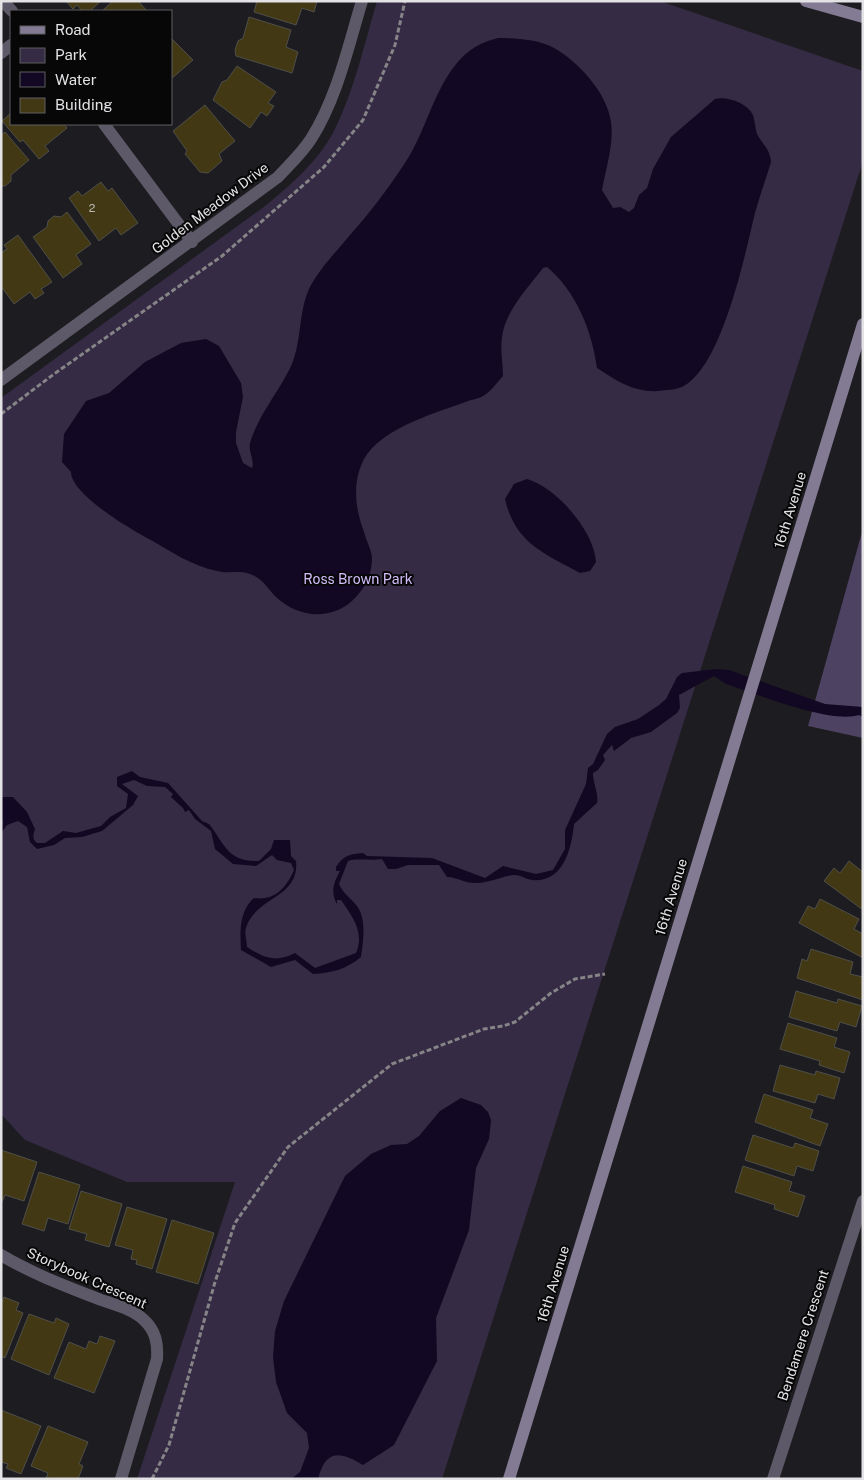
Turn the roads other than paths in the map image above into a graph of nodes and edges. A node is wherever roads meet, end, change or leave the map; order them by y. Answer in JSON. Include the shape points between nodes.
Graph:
{"nodes":[{"id":1,"x":362,"y":1,"type":"edge"},
{"id":2,"x":806,"y":1,"type":"edge"},
{"id":3,"x":863,"y":17,"type":"edge"},
{"id":4,"x":105,"y":125,"type":"edge"},
{"id":5,"x":192,"y":242,"type":"junction"},
{"id":6,"x":863,"y":324,"type":"edge"},
{"id":7,"x":1,"y":380,"type":"edge"},
{"id":8,"x":863,"y":1201,"type":"edge"},
{"id":9,"x":1,"y":1255,"type":"edge"},
{"id":10,"x":121,"y":1479,"type":"edge"},
{"id":11,"x":509,"y":1479,"type":"edge"},
{"id":12,"x":773,"y":1479,"type":"edge"}],
"edges":[{"from":1,"to":5,"type":"street","name":"Golden Meadow Drive","via":[[332,98],[311,140],[278,177]]},
{"from":2,"to":3,"type":"main road"},
{"from":4,"to":5,"type":"street"},
{"from":5,"to":7,"type":"street","name":"Golden Meadow Drive"},
{"from":6,"to":11,"type":"main road","name":"16th Avenue"},
{"from":8,"to":12,"type":"street","name":"Bendamere Crescent"},
{"from":9,"to":10,"type":"street","name":"Storybook Crescent","via":[[38,1275],[131,1311],[146,1321],[154,1333],[158,1344],[157,1359]]}]}
